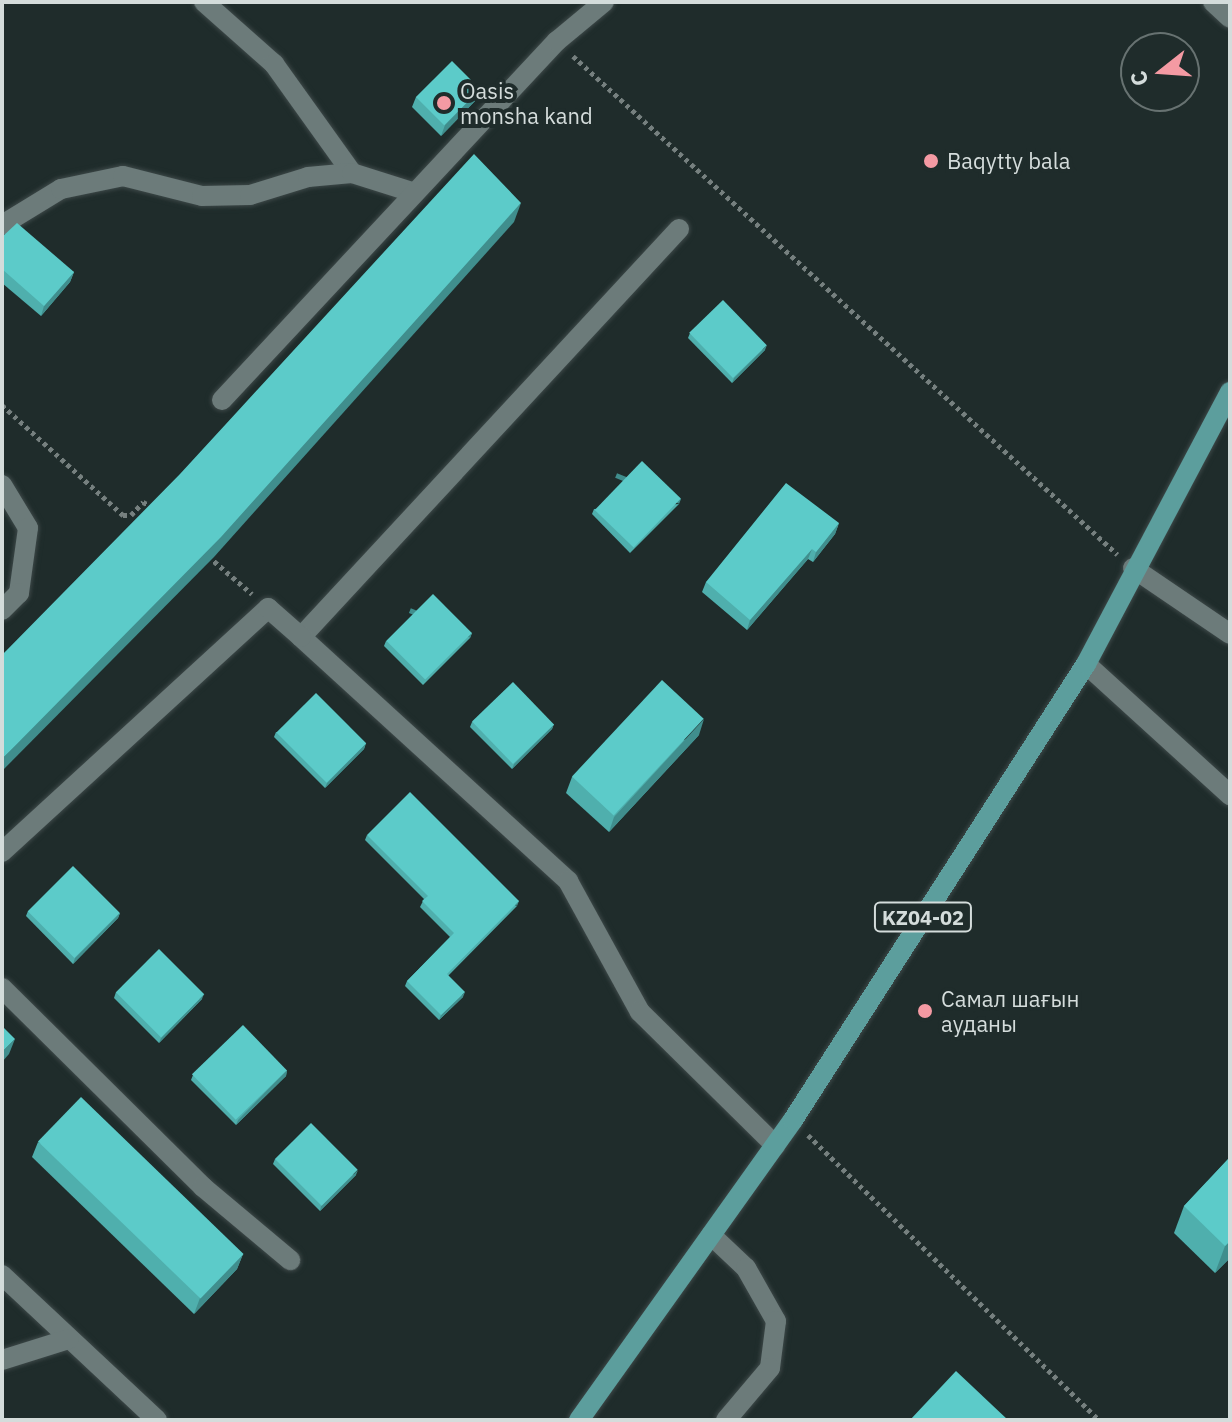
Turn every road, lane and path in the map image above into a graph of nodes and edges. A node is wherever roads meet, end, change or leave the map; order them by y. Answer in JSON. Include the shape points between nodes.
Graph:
{"nodes":[{"id":1,"x":204,"y":2,"type":"edge"},
{"id":2,"x":604,"y":2,"type":"edge"},
{"id":3,"x":1213,"y":2,"type":"edge"},
{"id":4,"x":1230,"y":18,"type":"edge"},
{"id":5,"x":557,"y":41,"type":"junction"},
{"id":6,"x":352,"y":173,"type":"junction"},
{"id":7,"x":412,"y":192,"type":"junction"},
{"id":8,"x":2,"y":225,"type":"edge"},
{"id":9,"x":679,"y":229,"type":"dead end"},
{"id":10,"x":1230,"y":392,"type":"edge"},
{"id":11,"x":222,"y":400,"type":"dead end"},
{"id":12,"x":2,"y":405,"type":"edge"},
{"id":13,"x":2,"y":485,"type":"edge"},
{"id":14,"x":156,"y":510,"type":"edge"},
{"id":15,"x":201,"y":549,"type":"edge"},
{"id":16,"x":1133,"y":568,"type":"junction"},
{"id":17,"x":268,"y":608,"type":"junction"},
{"id":18,"x":2,"y":610,"type":"edge"},
{"id":19,"x":1230,"y":634,"type":"edge"},
{"id":20,"x":301,"y":637,"type":"junction"},
{"id":21,"x":1086,"y":664,"type":"junction"},
{"id":22,"x":1230,"y":795,"type":"edge"},
{"id":23,"x":2,"y":852,"type":"edge"},
{"id":24,"x":2,"y":988,"type":"edge"},
{"id":25,"x":793,"y":1120,"type":"junction"},
{"id":26,"x":775,"y":1145,"type":"junction"},
{"id":27,"x":711,"y":1235,"type":"junction"},
{"id":28,"x":290,"y":1260,"type":"dead end"},
{"id":29,"x":2,"y":1275,"type":"edge"},
{"id":30,"x":69,"y":1339,"type":"junction"},
{"id":31,"x":2,"y":1360,"type":"edge"},
{"id":32,"x":157,"y":1420,"type":"edge"},
{"id":33,"x":579,"y":1420,"type":"edge"},
{"id":34,"x":726,"y":1420,"type":"edge"},
{"id":35,"x":1099,"y":1420,"type":"edge"}],
"edges":[{"from":1,"to":6,"type":"street","via":[[274,64]]},
{"from":2,"to":5,"type":"street"},
{"from":3,"to":4,"type":"street"},
{"from":5,"to":7,"type":"street"},
{"from":5,"to":16,"type":"path"},
{"from":6,"to":7,"type":"street"},
{"from":6,"to":8,"type":"street","via":[[308,177],[250,195],[202,196],[123,176],[61,189]]},
{"from":7,"to":11,"type":"street"},
{"from":9,"to":20,"type":"street"},
{"from":10,"to":16,"type":"main road","number":"KZ04-02"},
{"from":12,"to":14,"type":"path","via":[[123,515],[131,515],[143,502]]},
{"from":13,"to":18,"type":"street","via":[[28,528],[19,593]]},
{"from":15,"to":17,"type":"path"},
{"from":16,"to":19,"type":"street"},
{"from":16,"to":21,"type":"main road","number":"KZ04-02"},
{"from":17,"to":20,"type":"street"},
{"from":17,"to":23,"type":"street"},
{"from":20,"to":26,"type":"street","via":[[568,881],[640,1012]]},
{"from":21,"to":22,"type":"street"},
{"from":21,"to":25,"type":"main road","number":"KZ04-02"},
{"from":24,"to":28,"type":"street","via":[[203,1187]]},
{"from":25,"to":26,"type":"main road","number":"KZ04-02"},
{"from":25,"to":35,"type":"path"},
{"from":26,"to":27,"type":"main road","number":"KZ04-02"},
{"from":27,"to":33,"type":"main road","number":"KZ04-02"},
{"from":27,"to":34,"type":"street","via":[[746,1268],[776,1321],[770,1368]]},
{"from":29,"to":30,"type":"street"},
{"from":30,"to":31,"type":"street"},
{"from":30,"to":32,"type":"street"}]}
